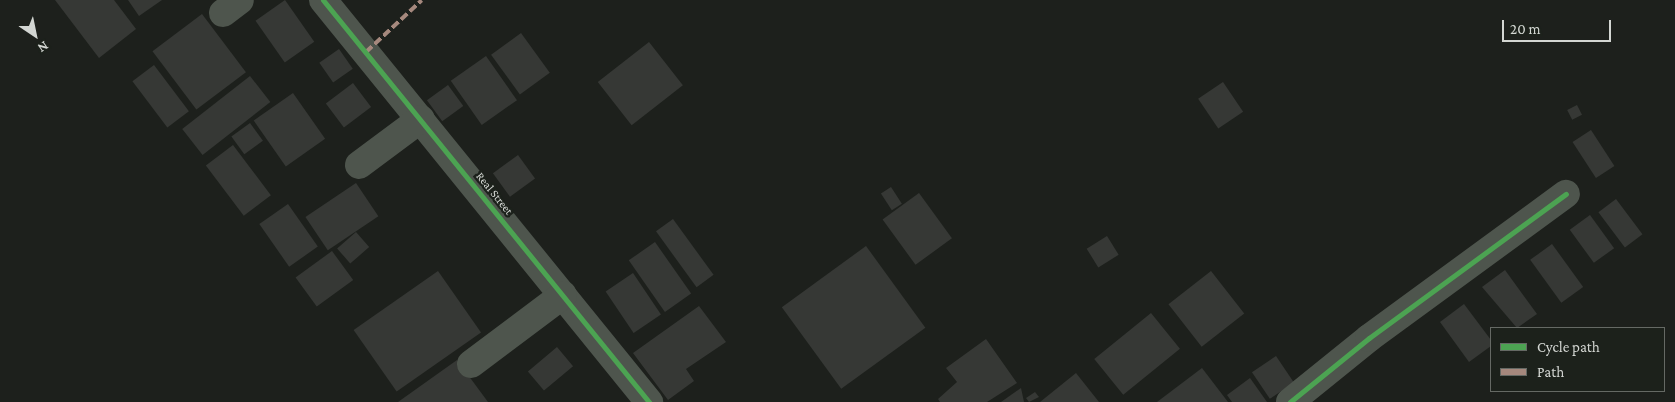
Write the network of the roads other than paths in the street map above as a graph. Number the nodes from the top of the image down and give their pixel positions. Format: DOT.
graph roads {
  1 [pos="323,0"];
  2 [pos="421,119"];
  3 [pos="359,165"];
  4 [pos="1566,194"];
  5 [pos="563,295"];
  6 [pos="471,364"];
  7 [pos="640,398"];
  8 [pos="1290,402"];
  1 -- 2 [label="street, Real Street"];
  2 -- 3 [label="street"];
  2 -- 5 [label="street, Real Street"];
  4 -- 8 [label="street"];
  5 -- 6 [label="street"];
  5 -- 7 [label="street, Real Street"];
}
